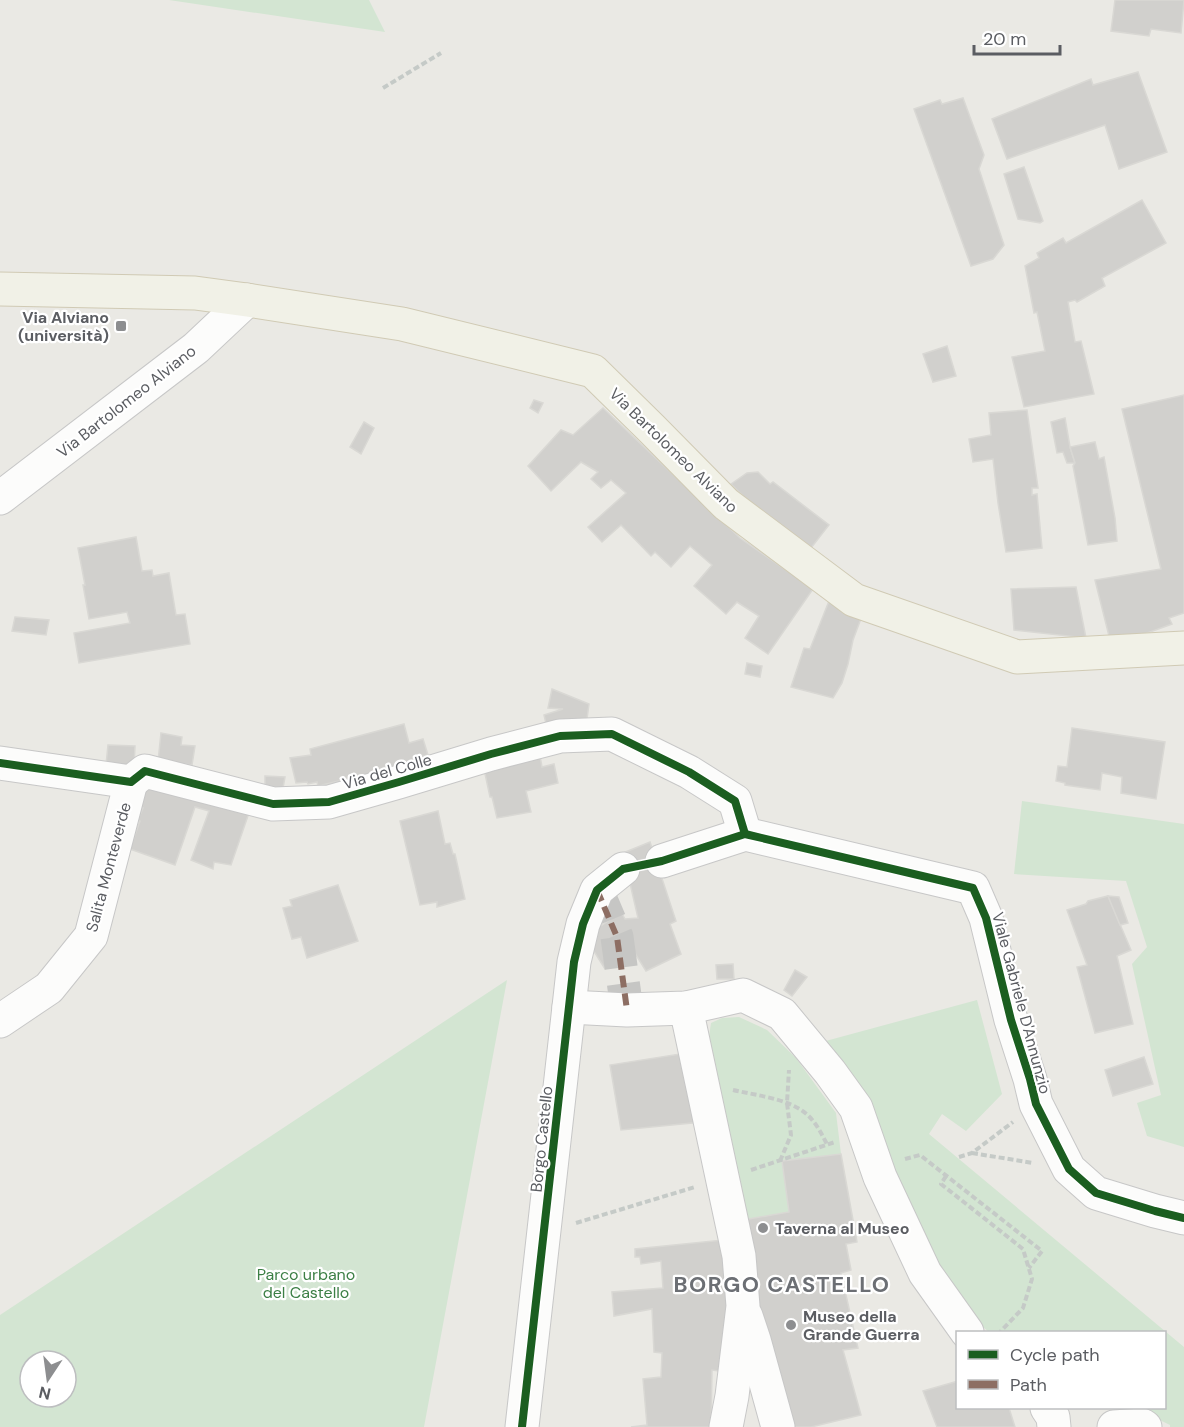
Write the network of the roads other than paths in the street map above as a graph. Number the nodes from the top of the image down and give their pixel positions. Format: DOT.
graph roads {
  1 [pos="0,289"];
  2 [pos="246,300"];
  3 [pos="0,498"];
  4 [pos="1184,648"];
  5 [pos="0,763"];
  6 [pos="131,782"];
  7 [pos="745,834"];
  8 [pos="662,861"];
  9 [pos="623,869"];
  10 [pos="568,1007"];
  11 [pos="686,1008"];
  12 [pos="0,1022"];
  13 [pos="1184,1218"];
  14 [pos="743,1306"];
  15 [pos="967,1331"];
  16 [pos="1048,1409"];
  17 [pos="522,1427"];
  18 [pos="726,1427"];
  19 [pos="778,1427"];
  20 [pos="1054,1427"];
  21 [pos="1114,1427"];
  22 [pos="1145,1427"];
  1 -- 2 [label="main road, Via Bartolomeo Alviano"];
  2 -- 3 [label="street, Via Bartolomeo Alviano"];
  2 -- 4 [label="main road, Via Bartolomeo Alviano"];
  5 -- 6 [label="street, Via del Colle"];
  6 -- 7 [label="street, Via del Colle"];
  6 -- 12 [label="street, Salita Monteverde"];
  7 -- 8 [label="street"];
  7 -- 13 [label="street, Viale Gabriele D'Annunzio"];
  9 -- 10 [label="street, Borgo Castello"];
  10 -- 11 [label="street"];
  10 -- 17 [label="street, Borgo Castello"];
  11 -- 14 [label="street"];
  11 -- 15 [label="street"];
  14 -- 18 [label="street"];
  14 -- 19 [label="street"];
  16 -- 20 [label="street"];
  21 -- 22 [label="street"];
}
